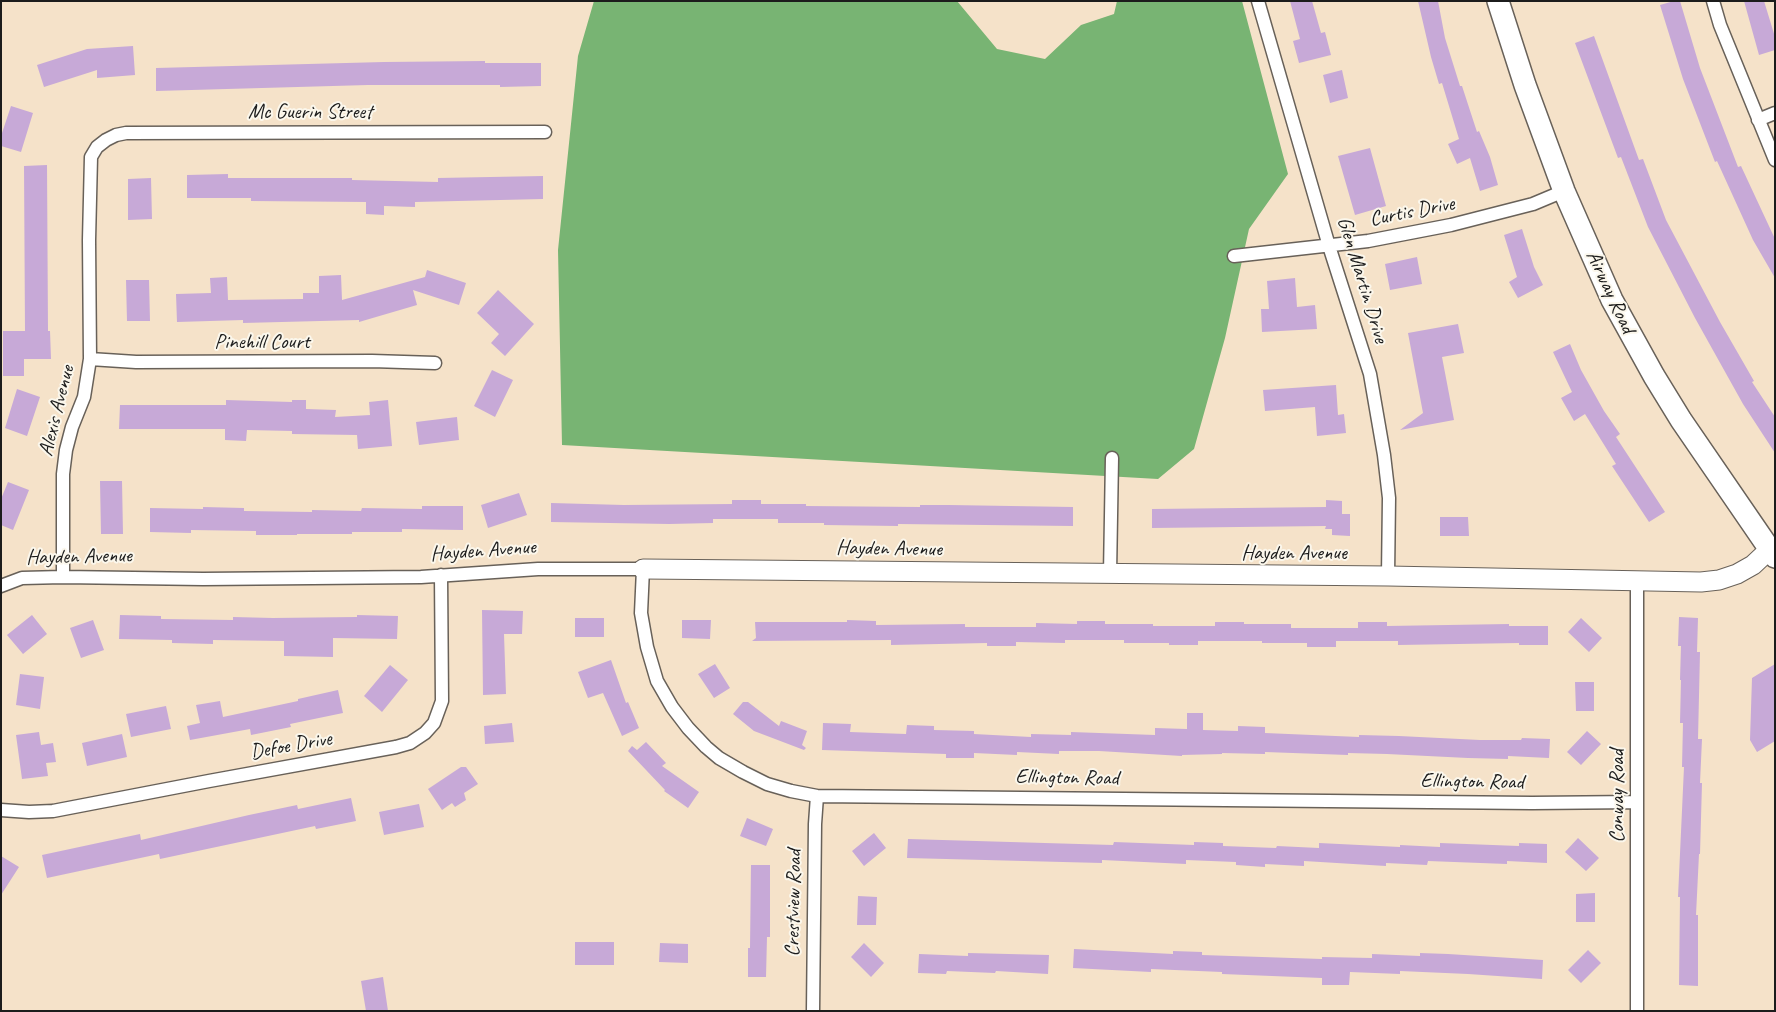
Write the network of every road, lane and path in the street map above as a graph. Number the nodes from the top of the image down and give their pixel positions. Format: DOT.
graph roads {
  1 [pos="1258,1"];
  2 [pos="1498,1"];
  3 [pos="1713,1"];
  4 [pos="1775,113"];
  5 [pos="1758,120"];
  6 [pos="545,132"];
  7 [pos="1775,160"];
  8 [pos="91,164"];
  9 [pos="1564,191"];
  10 [pos="1329,246"];
  11 [pos="1234,256"];
  12 [pos="90,359"];
  13 [pos="435,363"];
  14 [pos="1112,458"];
  15 [pos="1772,554"];
  16 [pos="643,569"];
  17 [pos="1110,574"];
  18 [pos="441,575"];
  19 [pos="1388,576"];
  20 [pos="62,577"];
  21 [pos="1637,581"];
  22 [pos="1,586"];
  23 [pos="817,796"];
  24 [pos="1637,802"];
  25 [pos="1,810"];
  26 [pos="813,1011"];
  27 [pos="1637,1011"];
  1 -- 10 [label="street, Glen Martin Drive"];
  2 -- 9 [label="main road, Airway Road"];
  3 -- 5 [label="street"];
  4 -- 5 [label="street"];
  5 -- 7 [label="street"];
  6 -- 8 [label="street, Mc Guerin Street"];
  8 -- 12 [label="street, Alexis Avenue"];
  9 -- 10 [label="street, Curtis Drive"];
  9 -- 15 [label="main road, Airway Road"];
  10 -- 11 [label="street, Curtis Drive"];
  10 -- 19 [label="street, Glen Martin Drive"];
  12 -- 13 [label="street, Pinehill Court"];
  12 -- 20 [label="street, Alexis Avenue"];
  14 -- 17 [label="street"];
  15 -- 21 [label="street, Hayden Avenue"];
  16 -- 17 [label="street, Hayden Avenue"];
  16 -- 18 [label="street, Hayden Avenue"];
  16 -- 23 [label="street, Ellington Road"];
  17 -- 19 [label="street, Hayden Avenue"];
  18 -- 20 [label="street, Hayden Avenue"];
  18 -- 25 [label="street, Defoe Drive"];
  19 -- 21 [label="street, Hayden Avenue"];
  20 -- 22 [label="street, Hayden Avenue"];
  21 -- 24 [label="street, Conway Road"];
  23 -- 24 [label="street, Ellington Road"];
  23 -- 26 [label="street, Crestview Road"];
  24 -- 27 [label="street, Conway Road"];
}
